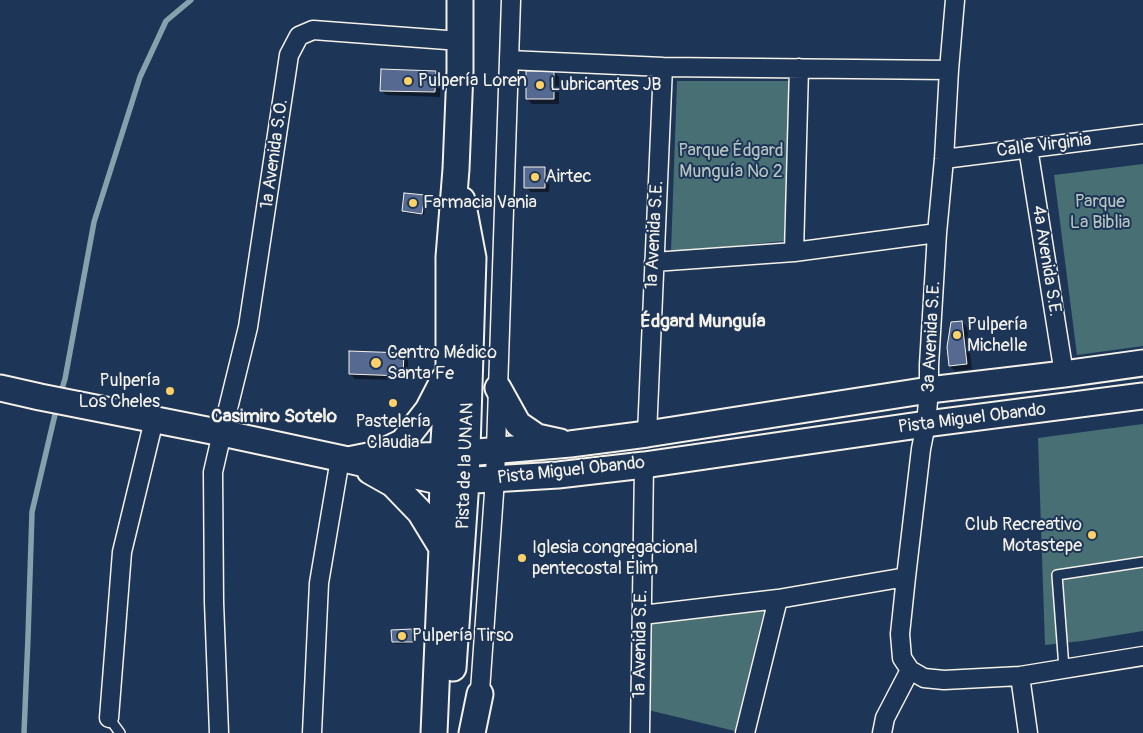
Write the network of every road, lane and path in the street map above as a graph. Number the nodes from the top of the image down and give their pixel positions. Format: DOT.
graph roads {
  1 [pos="460,0"];
  2 [pos="511,0"];
  3 [pos="955,0"];
  4 [pos="460,40"];
  5 [pos="509,60"];
  6 [pos="663,67"];
  7 [pos="799,68"];
  8 [pos="949,70"];
  9 [pos="1143,134"];
  10 [pos="1028,148"];
  11 [pos="944,159"];
  12 [pos="456,169"];
  13 [pos="937,233"];
  14 [pos="794,252"];
  15 [pos="654,262"];
  16 [pos="1143,363"];
  17 [pos="448,370"];
  18 [pos="1064,374"];
  19 [pos="0,388"];
  20 [pos="498,388"];
  21 [pos="929,390"];
  22 [pos="1143,396"];
  23 [pos="154,420"];
  24 [pos="926,424"];
  25 [pos="222,433"];
  26 [pos="647,434"];
  27 [pos="570,444"];
  28 [pos="495,451"];
  29 [pos="455,455"];
  30 [pos="344,459"];
  31 [pos="644,464"];
  32 [pos="495,479"];
  33 [pos="454,482"];
  34 [pos="442,548"];
  35 [pos="1143,562"];
  36 [pos="906,576"];
  37 [pos="778,599"];
  38 [pos="642,615"];
  39 [pos="1143,656"];
  40 [pos="1064,668"];
  41 [pos="910,670"];
  42 [pos="1020,676"];
  43 [pos="480,694"];
  44 [pos="109,718"];
  45 [pos="120,733"];
  46 [pos="219,733"];
  47 [pos="312,733"];
  48 [pos="434,733"];
  49 [pos="446,733"];
  50 [pos="472,733"];
  51 [pos="478,733"];
  52 [pos="640,733"];
  53 [pos="745,733"];
  54 [pos="882,733"];
  55 [pos="1028,733"];
  1 -- 4 [label="main road, Pista de la UNAN"];
  2 -- 5 [label="street"];
  3 -- 8 [label="street, 3a Avenida S.E."];
  4 -- 12 [label="main road, Pista de la UNAN"];
  4 -- 25 [label="street, 1a Avenida S.O."];
  5 -- 6 [label="street"];
  5 -- 20 [label="street"];
  6 -- 7 [label="street"];
  6 -- 15 [label="street, 1a Avenida S.E."];
  7 -- 8 [label="street"];
  7 -- 14 [label="street"];
  8 -- 11 [label="street, 3a Avenida S.E."];
  9 -- 10 [label="street, Calle Virginia"];
  10 -- 11 [label="street, Calle Virginia"];
  10 -- 18 [label="street, 4a Avenida S.E."];
  11 -- 13 [label="street, 3a Avenida S.E."];
  12 -- 17 [label="main road, Pista de la UNAN"];
  12 -- 29 [label="main road, Pista de la UNAN"];
  13 -- 14 [label="street"];
  13 -- 21 [label="street, 3a Avenida S.E."];
  14 -- 15 [label="street"];
  15 -- 26 [label="street, 1a Avenida S.E."];
  16 -- 18 [label="main road, Pista Miguel Obando"];
  17 -- 29 [label="main road, Pista de la UNAN"];
  17 -- 30 [label="main road"];
  18 -- 21 [label="main road, Pista Miguel Obando"];
  19 -- 23 [label="main road"];
  20 -- 27 [label="main road"];
  20 -- 28 [label="street"];
  21 -- 24 [label="street, 3a Avenida S.E."];
  21 -- 26 [label="main road, Pista Miguel Obando"];
  22 -- 24 [label="main road, Pista Miguel Obando"];
  23 -- 25 [label="main road"];
  23 -- 44 [label="street"];
  24 -- 31 [label="main road, Pista Miguel Obando"];
  24 -- 36 [label="street, 3a Avenida S.E."];
  25 -- 30 [label="main road"];
  25 -- 46 [label="street, 1a Avenida S.O."];
  26 -- 27 [label="main road, Pista Miguel Obando"];
  27 -- 28 [label="main road, Pista Miguel Obando"];
  28 -- 29 [label="main road, Pista Miguel Obando"];
  28 -- 32 [label="street"];
  29 -- 30 [label="main road, Pista Miguel Obando"];
  29 -- 33 [label="main road, Pista de la UNAN"];
  30 -- 33 [label="main road, Pista Miguel Obando"];
  30 -- 34 [label="main road"];
  30 -- 47 [label="street"];
  31 -- 32 [label="main road, Pista Miguel Obando"];
  31 -- 38 [label="street, 1a Avenida S.E."];
  32 -- 33 [label="main road, Pista Miguel Obando"];
  32 -- 43 [label="street"];
  33 -- 34 [label="main road, Pista de la UNAN"];
  33 -- 49 [label="main road, Pista de la UNAN"];
  34 -- 48 [label="main road, Pista de la UNAN"];
  35 -- 40 [label="lane"];
  36 -- 37 [label="street"];
  36 -- 41 [label="street, 3a Avenida S.E."];
  37 -- 38 [label="street"];
  37 -- 53 [label="street"];
  38 -- 52 [label="street, 1a Avenida S.E."];
  39 -- 40 [label="street"];
  40 -- 42 [label="street"];
  41 -- 42 [label="street"];
  41 -- 54 [label="street"];
  42 -- 55 [label="street"];
  43 -- 50 [label="main road"];
  43 -- 51 [label="street"];
  44 -- 45 [label="lane"];
}
